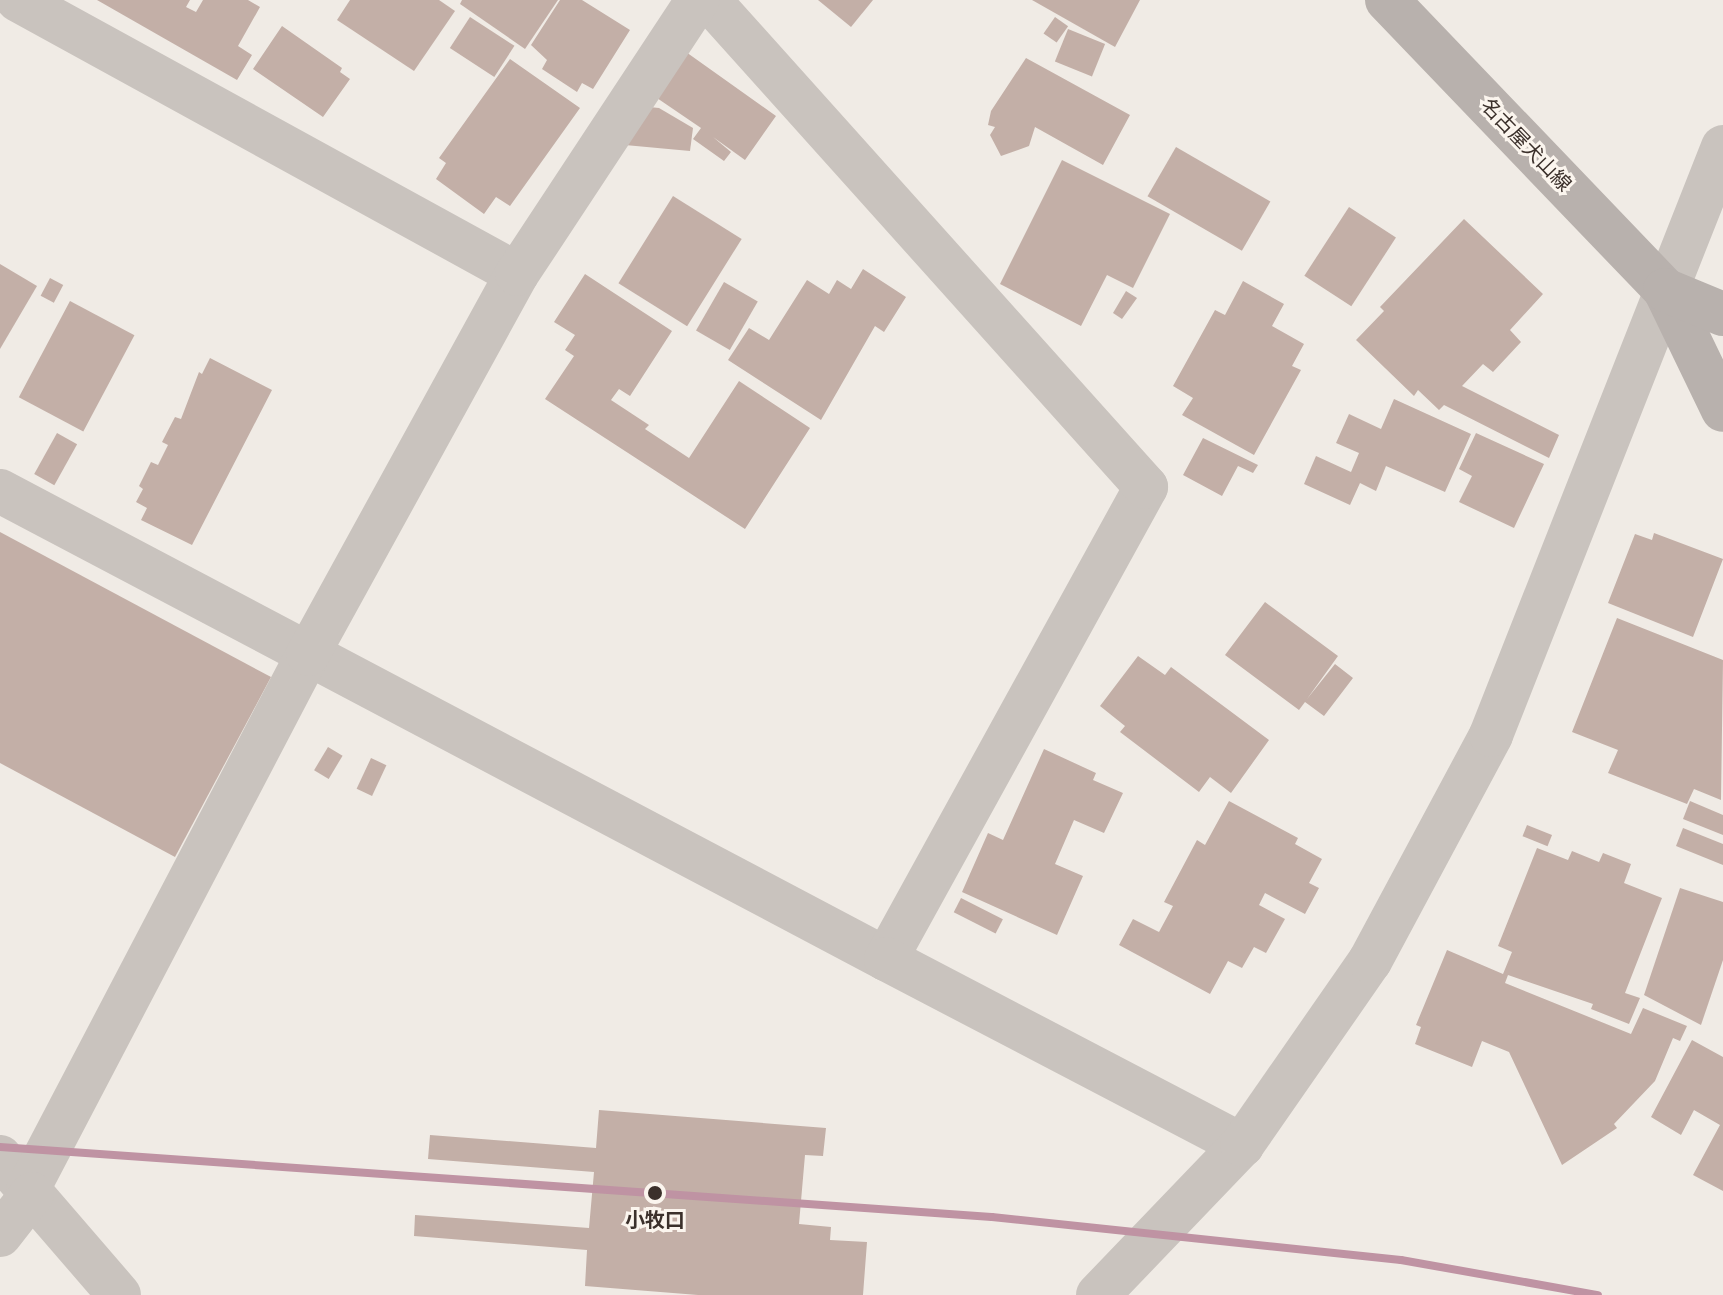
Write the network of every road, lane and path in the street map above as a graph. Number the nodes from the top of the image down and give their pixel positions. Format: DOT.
graph roads {
  1 [pos="18,0"];
  2 [pos="698,0"];
  3 [pos="709,0"];
  4 [pos="1387,0"];
  5 [pos="1723,147"];
  6 [pos="517,274"];
  7 [pos="1665,290"];
  8 [pos="1723,314"];
  9 [pos="1723,410"];
  10 [pos="0,491"];
  11 [pos="308,654"];
  12 [pos="886,959"];
  13 [pos="1242,1145"];
  14 [pos="20,1180"];
  15 [pos="0,1235"];
  16 [pos="1102,1291"];
  17 [pos="119,1295"];
  1 -- 6 [label="street"];
  2 -- 6 [label="street"];
  3 -- 12 [label="street"];
  4 -- 7 [label="main road, 名古屋犬山線"];
  5 -- 7 [label="street"];
  6 -- 11 [label="street"];
  7 -- 8 [label="main road, 名古屋犬山線"];
  7 -- 9 [label="main road, 名古屋犬山線"];
  7 -- 13 [label="street"];
  10 -- 11 [label="street"];
  11 -- 12 [label="street"];
  11 -- 14 [label="street"];
  12 -- 13 [label="street"];
  13 -- 16 [label="street"];
  14 -- 15 [label="street"];
  14 -- 17 [label="street"];
}
